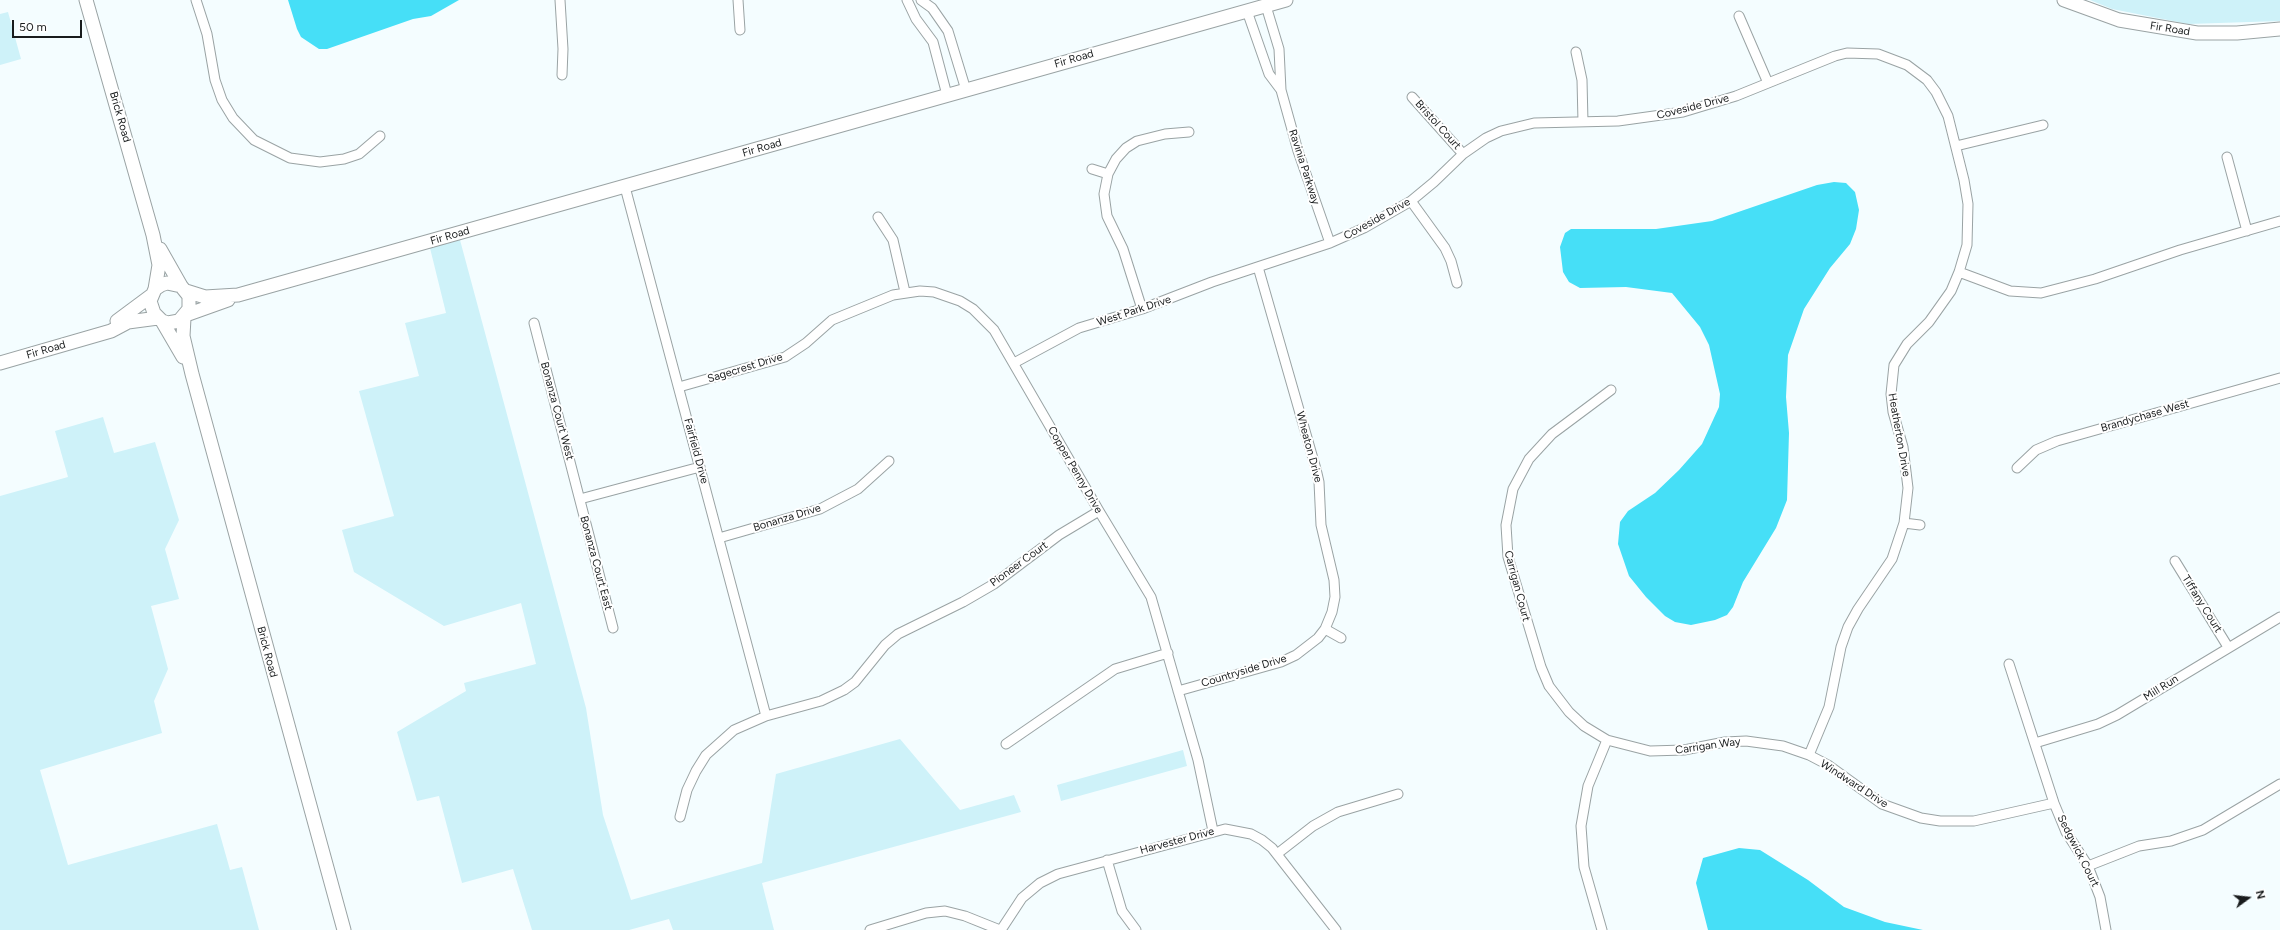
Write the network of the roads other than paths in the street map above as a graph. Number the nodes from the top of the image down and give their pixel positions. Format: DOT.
graph roads {
  1 [pos="86,0"];
  2 [pos="196,0"];
  3 [pos="560,0"];
  4 [pos="738,0"];
  5 [pos="907,0"];
  6 [pos="921,0"];
  7 [pos="1286,0"];
  8 [pos="2064,0"];
  9 [pos="1266,6"];
  10 [pos="1248,11"];
  11 [pos="1740,16"];
  12 [pos="2280,29"];
  13 [pos="740,30"];
  14 [pos="1576,52"];
  15 [pos="562,75"];
  16 [pos="1768,83"];
  17 [pos="966,90"];
  18 [pos="1281,90"];
  19 [pos="947,95"];
  20 [pos="1412,97"];
  21 [pos="1583,122"];
  22 [pos="2043,125"];
  23 [pos="1189,132"];
  24 [pos="380,136"];
  25 [pos="1956,146"];
  26 [pos="1463,154"];
  27 [pos="2227,157"];
  28 [pos="1092,169"];
  29 [pos="1108,174"];
  30 [pos="625,187"];
  31 [pos="1411,201"];
  32 [pos="878,217"];
  33 [pos="2280,221"];
  34 [pos="2246,231"];
  35 [pos="153,235"];
  36 [pos="1330,243"];
  37 [pos="1258,267"];
  38 [pos="1959,272"];
  39 [pos="1457,283"];
  40 [pos="184,288"];
  41 [pos="154,292"];
  42 [pos="905,292"];
  43 [pos="238,295"];
  44 [pos="960,301"];
  45 [pos="1142,309"];
  46 [pos="185,316"];
  47 [pos="160,320"];
  48 [pos="534,323"];
  49 [pos="91,337"];
  50 [pos="0,363"];
  51 [pos="1014,363"];
  52 [pos="192,374"];
  53 [pos="2280,378"];
  54 [pos="679,387"];
  55 [pos="1611,390"];
  56 [pos="889,461"];
  57 [pos="700,467"];
  58 [pos="2017,468"];
  59 [pos="580,499"];
  60 [pos="1099,511"];
  61 [pos="1904,523"];
  62 [pos="1920,525"];
  63 [pos="719,538"];
  64 [pos="2176,561"];
  65 [pos="2280,617"];
  66 [pos="613,628"];
  67 [pos="1325,629"];
  68 [pos="1341,638"];
  69 [pos="2228,647"];
  70 [pos="1168,653"];
  71 [pos="2009,664"];
  72 [pos="1178,691"];
  73 [pos="766,716"];
  74 [pos="1607,740"];
  75 [pos="2035,743"];
  76 [pos="1006,744"];
  77 [pos="1809,755"];
  78 [pos="2279,786"];
  79 [pos="1398,794"];
  80 [pos="2054,803"];
  81 [pos="680,817"];
  82 [pos="1213,831"];
  83 [pos="1277,854"];
  84 [pos="1106,860"];
  85 [pos="2088,866"];
  86 [pos="344,930"];
  87 [pos="870,930"];
  88 [pos="1001,930"];
  89 [pos="1136,930"];
  90 [pos="1336,930"];
  91 [pos="1602,930"];
  92 [pos="2106,930"];
  1 -- 35 [label="street, Brick Road"];
  2 -- 24 [label="street"];
  3 -- 15 [label="street"];
  4 -- 13 [label="street"];
  5 -- 19 [label="street"];
  6 -- 17 [label="street"];
  7 -- 9 [label="street, Fir Road"];
  8 -- 12 [label="street, Fir Road"];
  9 -- 10 [label="street, Fir Road"];
  9 -- 18 [label="street"];
  10 -- 17 [label="street, Fir Road"];
  10 -- 18 [label="street"];
  11 -- 16 [label="street"];
  14 -- 21 [label="street"];
  16 -- 21 [label="street, Coveside Drive"];
  16 -- 25 [label="street, Coveside Drive"];
  17 -- 19 [label="street, Fir Road"];
  18 -- 36 [label="street, Ravinia Parkway"];
  19 -- 30 [label="street, Fir Road"];
  20 -- 26 [label="street, Bristol Court"];
  21 -- 26 [label="street, Coveside Drive"];
  22 -- 25 [label="street"];
  23 -- 29 [label="street"];
  25 -- 38 [label="street, Coveside Drive"];
  26 -- 31 [label="street, Coveside Drive"];
  27 -- 34 [label="street"];
  28 -- 29 [label="street"];
  29 -- 45 [label="street"];
  30 -- 43 [label="street, Fir Road"];
  30 -- 54 [label="street, Fairfield Drive"];
  31 -- 36 [label="street, Coveside Drive"];
  31 -- 39 [label="street"];
  32 -- 42 [label="street"];
  33 -- 34 [label="street"];
  34 -- 38 [label="street"];
  35 -- 40 [label="street, Brick Road"];
  35 -- 41 [label="street, Brick Road"];
  36 -- 37 [label="street, Coveside Drive"];
  37 -- 45 [label="street, West Park Drive"];
  37 -- 67 [label="street, Wheaton Drive"];
  38 -- 61 [label="street, Heatherton Drive"];
  40 -- 41 [label="street"];
  40 -- 43 [label="street, Fir Road"];
  40 -- 46 [label="street"];
  41 -- 47 [label="street"];
  41 -- 49 [label="street, Fir Road"];
  42 -- 44 [label="street, Sagecrest Drive"];
  42 -- 54 [label="street, Sagecrest Drive"];
  43 -- 46 [label="street, Fir Road"];
  44 -- 51 [label="street, Copper Penny Drive"];
  45 -- 51 [label="street, West Park Drive"];
  46 -- 47 [label="street"];
  46 -- 52 [label="street, Brick Road"];
  47 -- 49 [label="street, Fir Road"];
  47 -- 52 [label="street, Brick Road"];
  48 -- 59 [label="street, Bonanza Court West"];
  49 -- 50 [label="street, Fir Road"];
  51 -- 60 [label="street, Copper Penny Drive"];
  52 -- 86 [label="street, Brick Road"];
  53 -- 58 [label="street, Brandychase West"];
  54 -- 57 [label="street, Fairfield Drive"];
  55 -- 74 [label="street, Carrigan Court"];
  56 -- 63 [label="street, Bonanza Drive"];
  57 -- 59 [label="street"];
  57 -- 63 [label="street, Fairfield Drive"];
  59 -- 66 [label="street, Bonanza Court East"];
  60 -- 70 [label="street, Copper Penny Drive"];
  60 -- 73 [label="street, Pioneer Court"];
  61 -- 62 [label="street"];
  61 -- 77 [label="street, Heatherton Drive"];
  63 -- 73 [label="street, Fairfield Drive"];
  64 -- 69 [label="street, Tiffany Court"];
  65 -- 69 [label="street, Mill Run"];
  67 -- 68 [label="street"];
  67 -- 72 [label="street, Countryside Drive"];
  69 -- 75 [label="street, Mill Run"];
  70 -- 72 [label="street, Copper Penny Drive"];
  70 -- 76 [label="street"];
  71 -- 75 [label="street, Sedgwick Court"];
  72 -- 82 [label="street, Copper Penny Drive"];
  73 -- 81 [label="street, Pioneer Court"];
  74 -- 77 [label="street, Carrigan Way"];
  74 -- 91 [label="street"];
  75 -- 80 [label="street, Sedgwick Court"];
  77 -- 80 [label="street, Windward Drive"];
  78 -- 85 [label="street"];
  79 -- 83 [label="street"];
  80 -- 85 [label="street, Sedgwick Court"];
  82 -- 83 [label="street, Harvester Drive"];
  82 -- 84 [label="street, Harvester Drive"];
  83 -- 90 [label="street, Harvester Drive"];
  84 -- 88 [label="street, Harvester Drive"];
  84 -- 89 [label="street"];
  85 -- 92 [label="street, Sedgwick Court"];
  87 -- 88 [label="street"];
}
